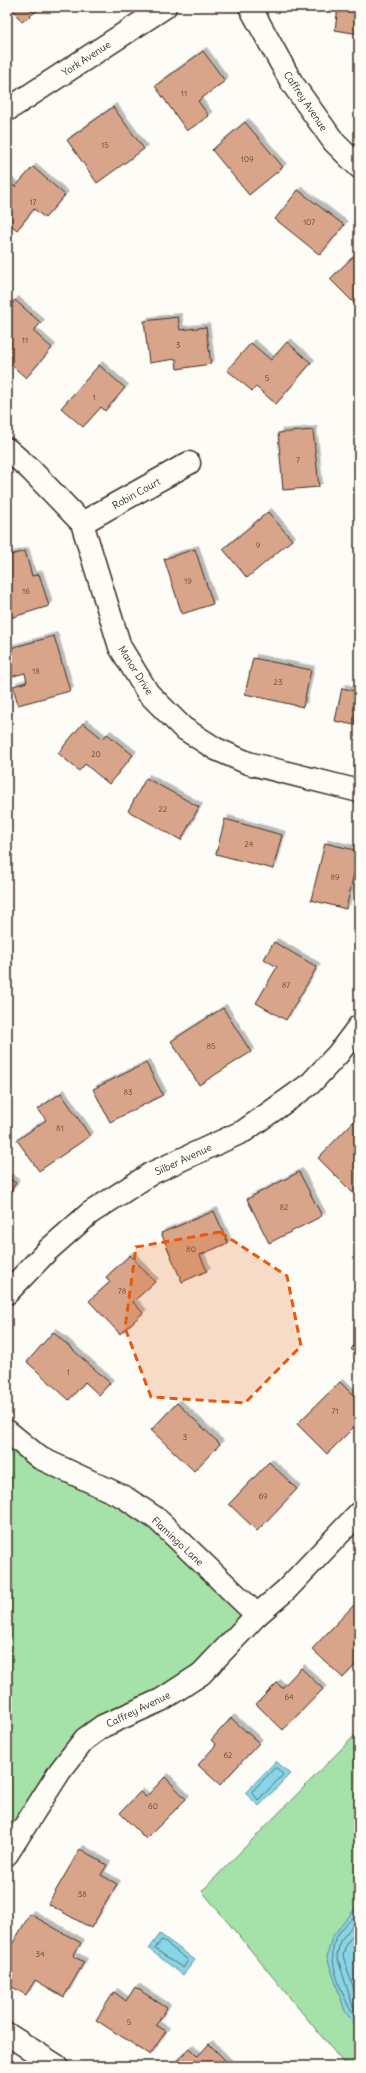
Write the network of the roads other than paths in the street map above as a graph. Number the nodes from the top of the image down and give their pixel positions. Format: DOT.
graph roads {
  1 [pos="165,7"];
  2 [pos="250,7"];
  3 [pos="7,110"];
  4 [pos="359,167"];
  5 [pos="7,449"];
  6 [pos="189,463"];
  7 [pos="82,523"];
  8 [pos="359,791"];
  9 [pos="359,1026"];
  10 [pos="7,1293"];
  11 [pos="7,1431"];
  12 [pos="359,1513"];
  13 [pos="257,1615"];
  14 [pos="7,1854"];
  15 [pos="7,2034"];
  16 [pos="57,2066"];
  1 -- 3 [label="street, York Avenue"];
  2 -- 4 [label="street, Caffrey Avenue"];
  5 -- 7 [label="street, Manor Drive"];
  6 -- 7 [label="street, Robin Court"];
  7 -- 8 [label="street, Manor Drive"];
  9 -- 10 [label="street, Silber Avenue"];
  11 -- 13 [label="street, Flamingo Lane"];
  12 -- 13 [label="street, Caffrey Avenue"];
  13 -- 14 [label="street, Caffrey Avenue"];
  15 -- 16 [label="street"];
}
